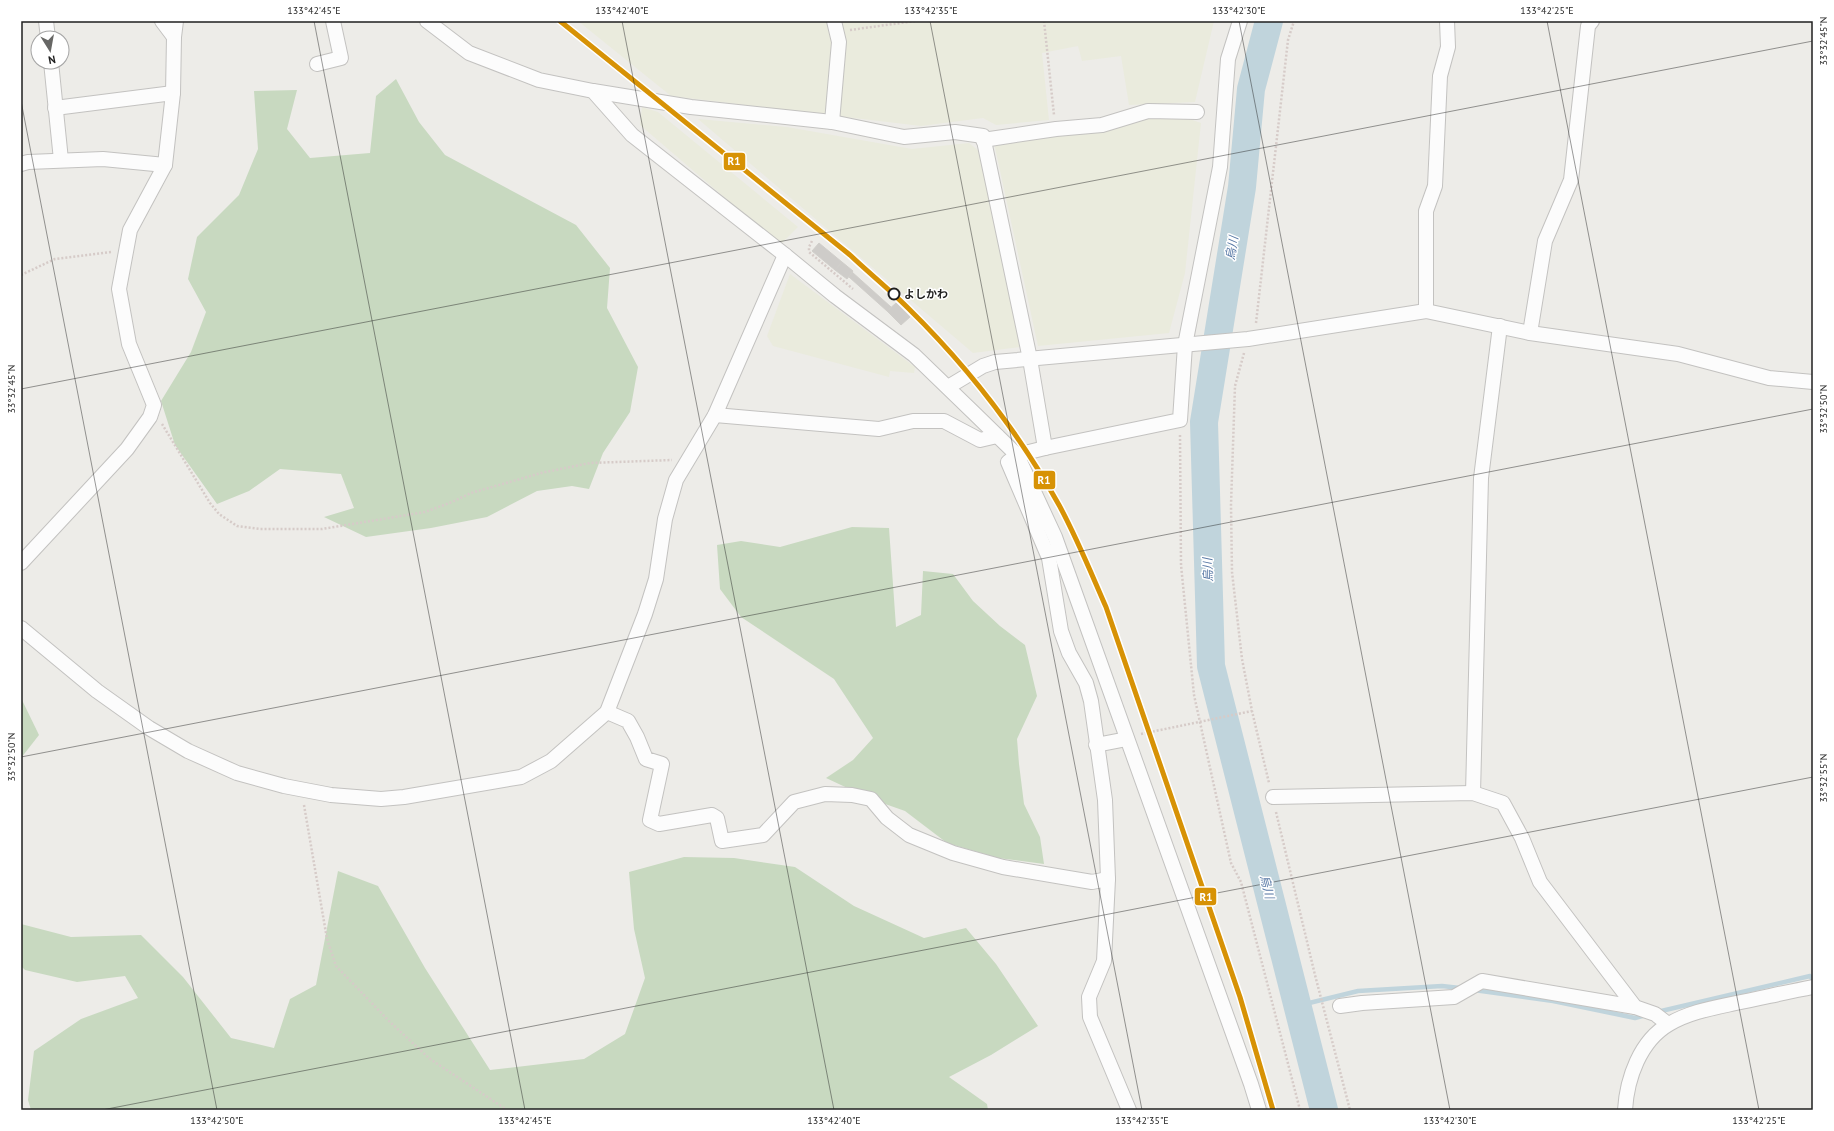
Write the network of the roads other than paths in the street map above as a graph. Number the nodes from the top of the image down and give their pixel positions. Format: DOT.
graph roads {
  1 [pos="162,21"];
  2 [pos="176,21"];
  3 [pos="333,21"];
  4 [pos="426,21"];
  5 [pos="1240,21"];
  6 [pos="1448,21"];
  7 [pos="1592,21"];
  8 [pos="836,26"];
  9 [pos="174,37"];
  10 [pos="318,64"];
  11 [pos="52,70"];
  12 [pos="593,91"];
  13 [pos="173,92"];
  14 [pos="56,108"];
  15 [pos="1197,112"];
  16 [pos="832,122"];
  17 [pos="983,140"];
  18 [pos="61,160"];
  19 [pos="21,164"];
  20 [pos="165,165"];
  21 [pos="785,255"];
  22 [pos="1426,311"];
  23 [pos="1500,326"];
  24 [pos="1530,333"];
  25 [pos="1188,345"];
  26 [pos="1030,359"];
  27 [pos="1813,382"];
  28 [pos="948,387"];
  29 [pos="715,415"];
  30 [pos="997,436"];
  31 [pos="1045,448"];
  32 [pos="1016,455"];
  33 [pos="21,563"];
  34 [pos="21,628"];
  35 [pos="607,712"];
  36 [pos="1127,739"];
  37 [pos="1096,745"];
  38 [pos="1473,793"];
  39 [pos="1273,797"];
  40 [pos="1108,879"];
  41 [pos="1813,987"];
  42 [pos="1340,1006"];
  43 [pos="1635,1007"];
  44 [pos="1668,1024"];
  45 [pos="1129,1110"];
  46 [pos="1259,1110"];
  47 [pos="1625,1110"];
  1 -- 9 [label="street"];
  2 -- 9 [label="street"];
  3 -- 10 [label="street"];
  4 -- 12 [label="street"];
  5 -- 25 [label="street"];
  6 -- 22 [label="street"];
  7 -- 24 [label="street"];
  8 -- 16 [label="street"];
  9 -- 13 [label="street"];
  11 -- 14 [label="street"];
  12 -- 16 [label="street"];
  12 -- 21 [label="street"];
  13 -- 14 [label="street"];
  13 -- 20 [label="street"];
  14 -- 18 [label="street"];
  15 -- 17 [label="street"];
  16 -- 17 [label="street"];
  17 -- 26 [label="street"];
  18 -- 19 [label="street"];
  18 -- 20 [label="street"];
  20 -- 33 [label="street"];
  21 -- 28 [label="street"];
  21 -- 29 [label="street"];
  22 -- 23 [label="street"];
  22 -- 25 [label="street"];
  23 -- 24 [label="street"];
  23 -- 38 [label="street"];
  24 -- 27 [label="street"];
  25 -- 26 [label="street"];
  25 -- 31 [label="street"];
  26 -- 28 [label="street"];
  26 -- 31 [label="street"];
  28 -- 30 [label="street"];
  29 -- 30 [label="street"];
  29 -- 35 [label="street"];
  30 -- 32 [label="street"];
  31 -- 32 [label="street"];
  32 -- 36 [label="street"];
  32 -- 37 [label="street"];
  34 -- 35 [label="street"];
  35 -- 40 [label="street"];
  36 -- 37 [label="street"];
  36 -- 46 [label="street"];
  37 -- 40 [label="street"];
  38 -- 39 [label="street"];
  38 -- 43 [label="street"];
  40 -- 45 [label="street"];
  41 -- 44 [label="street"];
  42 -- 43 [label="street"];
  43 -- 44 [label="street"];
  44 -- 47 [label="street"];
}
